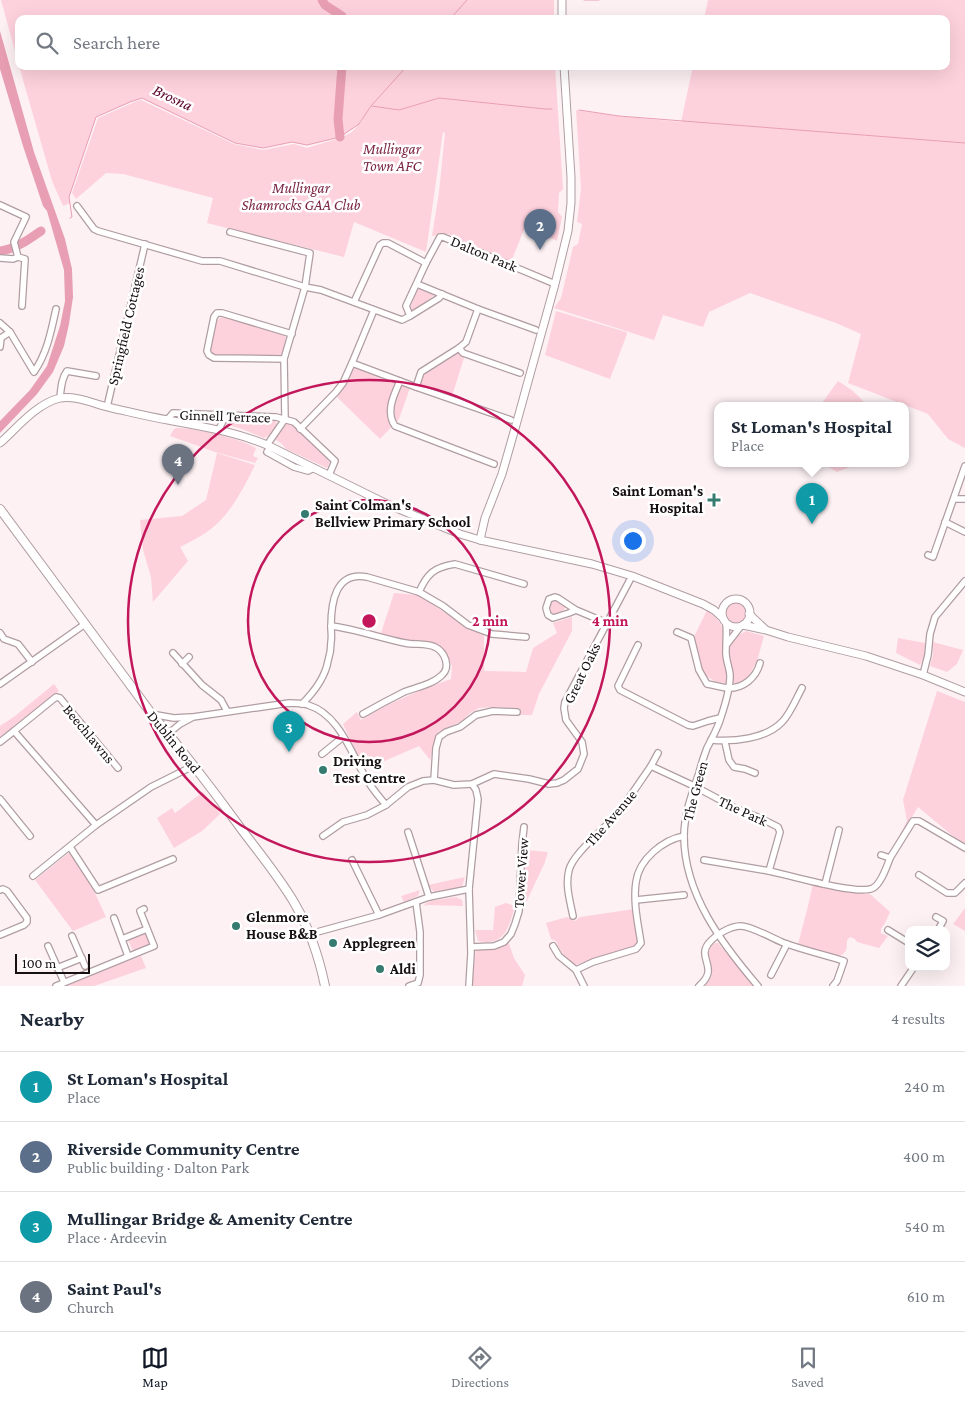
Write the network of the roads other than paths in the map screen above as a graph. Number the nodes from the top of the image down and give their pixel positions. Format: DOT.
graph roads {
  1 [pos="562,0"];
  2 [pos="562,15"];
  3 [pos="564,70"];
  4 [pos="0,204"];
  5 [pos="77,206"];
  6 [pos="230,232"];
  7 [pos="145,244"];
  8 [pos="17,254"];
  9 [pos="0,258"];
  10 [pos="426,263"];
  11 [pos="417,284"];
  12 [pos="555,284"];
  13 [pos="305,286"];
  14 [pos="442,294"];
  15 [pos="354,302"];
  16 [pos="22,306"];
  17 [pos="56,309"];
  18 [pos="478,309"];
  19 [pos="374,310"];
  20 [pos="410,316"];
  21 [pos="0,323"];
  22 [pos="536,330"];
  23 [pos="10,332"];
  24 [pos="292,334"];
  25 [pos="0,347"];
  26 [pos="459,348"];
  27 [pos="284,359"];
  28 [pos="352,363"];
  29 [pos="520,373"];
  30 [pos="96,376"];
  31 [pos="400,381"];
  32 [pos="416,386"];
  33 [pos="60,398"];
  34 [pos="107,407"];
  35 [pos="226,415"];
  36 [pos="285,419"];
  37 [pos="167,420"];
  38 [pos="511,420"];
  39 [pos="219,429"];
  40 [pos="300,429"];
  41 [pos="0,443"];
  42 [pos="268,446"];
  43 [pos="494,464"];
  44 [pos="965,466"];
  45 [pos="329,475"];
  46 [pos="964,475"];
  47 [pos="954,499"];
  48 [pos="965,499"];
  49 [pos="0,509"];
  50 [pos="945,522"];
  51 [pos="965,532"];
  52 [pos="480,540"];
  53 [pos="928,556"];
  54 [pos="632,576"];
  55 [pos="965,581"];
  56 [pos="524,584"];
  57 [pos="419,592"];
  58 [pos="703,604"];
  59 [pos="726,604"];
  60 [pos="576,610"];
  61 [pos="750,614"];
  62 [pos="724,621"];
  63 [pos="607,623"];
  64 [pos="85,624"];
  65 [pos="742,625"];
  66 [pos="331,626"];
  67 [pos="766,630"];
  68 [pos="677,632"];
  69 [pos="0,634"];
  70 [pos="526,637"];
  71 [pos="727,644"];
  72 [pos="638,645"];
  73 [pos="173,653"];
  74 [pos="189,657"];
  75 [pos="32,662"];
  76 [pos="760,663"];
  77 [pos="182,664"];
  78 [pos="923,675"];
  79 [pos="0,684"];
  80 [pos="728,688"];
  81 [pos="802,688"];
  82 [pos="965,692"];
  83 [pos="302,704"];
  84 [pos="227,711"];
  85 [pos="517,712"];
  86 [pos="151,713"];
  87 [pos="363,714"];
  88 [pos="193,717"];
  89 [pos="720,718"];
  90 [pos="14,731"];
  91 [pos="168,734"];
  92 [pos="343,737"];
  93 [pos="711,740"];
  94 [pos="0,742"];
  95 [pos="725,742"];
  96 [pos="658,753"];
  97 [pos="322,754"];
  98 [pos="193,766"];
  99 [pos="651,766"];
  100 [pos="118,768"];
  101 [pos="755,773"];
  102 [pos="434,780"];
  103 [pos="472,784"];
  104 [pos="694,786"];
  105 [pos="0,799"];
  106 [pos="386,805"];
  107 [pos="96,825"];
  108 [pos="524,827"];
  109 [pos="839,830"];
  110 [pos="408,832"];
  111 [pos="30,836"];
  112 [pos="323,836"];
  113 [pos="684,836"];
  114 [pos="70,846"];
  115 [pos="965,848"];
  116 [pos="881,855"];
  117 [pos="890,858"];
  118 [pos="173,859"];
  119 [pos="352,860"];
  120 [pos="704,860"];
  121 [pos="770,871"];
  122 [pos="919,875"];
  123 [pos="34,876"];
  124 [pos="965,883"];
  125 [pos="825,884"];
  126 [pos="469,889"];
  127 [pos="0,890"];
  128 [pos="684,895"];
  129 [pos="428,897"];
  130 [pos="636,900"];
  131 [pos="416,902"];
  132 [pos="144,909"];
  133 [pos="379,915"];
  134 [pos="573,916"];
  135 [pos="936,917"];
  136 [pos="114,918"];
  137 [pos="940,926"];
  138 [pos="147,929"];
  139 [pos="888,930"];
  140 [pos="310,934"];
  141 [pos="0,936"];
  142 [pos="72,936"];
  143 [pos="718,936"];
  144 [pos="122,940"];
  145 [pos="905,941"];
  146 [pos="787,944"];
  147 [pos="48,946"];
  148 [pos="553,946"];
  149 [pos="471,947"];
  150 [pos="128,956"];
  151 [pos="82,958"];
  152 [pos="85,966"];
  153 [pos="58,968"];
  154 [pos="576,970"];
  155 [pos="911,971"];
  156 [pos="771,975"];
  157 [pos="64,982"];
  158 [pos="56,986"];
  159 [pos="326,986"];
  160 [pos="410,986"];
  161 [pos="469,986"];
  162 [pos="584,986"];
  163 [pos="700,986"];
  164 [pos="758,986"];
  165 [pos="833,986"];
  166 [pos="901,986"];
  1 -- 2 [label="street"];
  3 -- 12 [label="street"];
  4 -- 8 [label="street"];
  5 -- 7 [label="street"];
  6 -- 13 [label="street, Ginnell Terrace"];
  7 -- 13 [label="street"];
  7 -- 34 [label="street, Springfield Cottages"];
  8 -- 9 [label="street"];
  8 -- 16 [label="street"];
  10 -- 11 [label="street, Dalton Park"];
  10 -- 12 [label="street, Dalton Park"];
  10 -- 15 [label="street"];
  11 -- 14 [label="street"];
  11 -- 20 [label="street, Dalton Park"];
  12 -- 52 [label="street"];
  13 -- 15 [label="street"];
  13 -- 24 [label="street, Ginnell Terrace"];
  14 -- 18 [label="street"];
  14 -- 20 [label="street"];
  15 -- 19 [label="street"];
  17 -- 23 [label="street"];
  18 -- 22 [label="street"];
  18 -- 26 [label="street"];
  19 -- 20 [label="street"];
  19 -- 28 [label="street"];
  21 -- 23 [label="street"];
  23 -- 25 [label="street"];
  24 -- 27 [label="street, Ginnell Terrace"];
  24 -- 27 [label="street"];
  26 -- 29 [label="street"];
  26 -- 32 [label="street"];
  27 -- 36 [label="street, Ginnell Terrace"];
  28 -- 31 [label="street"];
  28 -- 40 [label="street"];
  30 -- 33 [label="street"];
  31 -- 32 [label="street"];
  31 -- 43 [label="street"];
  32 -- 38 [label="street"];
  33 -- 34 [label="street"];
  33 -- 41 [label="street"];
  34 -- 37 [label="street"];
  35 -- 36 [label="street, Ginnell Terrace"];
  35 -- 37 [label="street, Ginnell Terrace"];
  35 -- 39 [label="street"];
  36 -- 40 [label="street"];
  36 -- 42 [label="street, Ginnell Terrace"];
  37 -- 39 [label="street"];
  39 -- 42 [label="street"];
  40 -- 45 [label="street"];
  42 -- 45 [label="street"];
  44 -- 46 [label="street"];
  45 -- 52 [label="street"];
  46 -- 47 [label="street"];
  47 -- 48 [label="street"];
  47 -- 50 [label="street"];
  49 -- 64 [label="main road, Dublin Road"];
  50 -- 51 [label="street"];
  50 -- 53 [label="street"];
  52 -- 54 [label="street"];
  54 -- 58 [label="street"];
  54 -- 63 [label="street, Great Oaks"];
  55 -- 78 [label="street"];
  56 -- 57 [label="street"];
  57 -- 66 [label="street"];
  57 -- 70 [label="street"];
  58 -- 59 [label="street"];
  58 -- 62 [label="street"];
  59 -- 61 [label="street"];
  59 -- 62 [label="street"];
  60 -- 60 [label="street, Great Oaks"];
  60 -- 63 [label="street, Great Oaks"];
  61 -- 65 [label="street"];
  61 -- 67 [label="street"];
  62 -- 65 [label="street"];
  62 -- 71 [label="street, The Green"];
  63 -- 103 [label="street, Great Oaks"];
  64 -- 75 [label="street"];
  64 -- 86 [label="main road, Dublin Road"];
  65 -- 67 [label="street"];
  65 -- 71 [label="street"];
  66 -- 83 [label="street"];
  66 -- 87 [label="street"];
  67 -- 78 [label="street"];
  68 -- 80 [label="street"];
  69 -- 75 [label="street"];
  71 -- 80 [label="street, The Green"];
  72 -- 89 [label="street"];
  73 -- 77 [label="street"];
  74 -- 77 [label="street"];
  75 -- 79 [label="street"];
  76 -- 80 [label="street"];
  77 -- 84 [label="street"];
  78 -- 82 [label="street"];
  80 -- 89 [label="street, The Green"];
  81 -- 95 [label="street"];
  83 -- 84 [label="street"];
  83 -- 92 [label="street"];
  84 -- 88 [label="street"];
  85 -- 102 [label="street"];
  86 -- 88 [label="street"];
  86 -- 91 [label="main road, Dublin Road"];
  88 -- 91 [label="street"];
  89 -- 93 [label="street, The Green"];
  90 -- 94 [label="street, Beechlawns"];
  90 -- 100 [label="street, Beechlawns"];
  90 -- 107 [label="street"];
  91 -- 98 [label="main road, Dublin Road"];
  92 -- 97 [label="street"];
  92 -- 106 [label="street"];
  93 -- 95 [label="street"];
  93 -- 104 [label="street, The Green"];
  95 -- 101 [label="street"];
  96 -- 99 [label="street, The Avenue"];
  98 -- 107 [label="street"];
  98 -- 140 [label="main road, Dublin Road"];
  99 -- 104 [label="street"];
  99 -- 134 [label="street, The Avenue"];
  102 -- 103 [label="street"];
  102 -- 106 [label="street"];
  103 -- 126 [label="street"];
  104 -- 113 [label="street, The Green"];
  104 -- 121 [label="street, The Park"];
  105 -- 111 [label="street"];
  106 -- 112 [label="street"];
  107 -- 114 [label="street"];
  108 -- 149 [label="street, Tower View"];
  109 -- 125 [label="street"];
  110 -- 129 [label="street"];
  113 -- 130 [label="street"];
  113 -- 143 [label="street, The Green"];
  114 -- 118 [label="street"];
  114 -- 123 [label="street"];
  115 -- 117 [label="street"];
  116 -- 117 [label="street"];
  117 -- 125 [label="street"];
  119 -- 133 [label="street"];
  120 -- 121 [label="street"];
  121 -- 125 [label="street"];
  122 -- 124 [label="street"];
  126 -- 129 [label="street"];
  126 -- 149 [label="street"];
  127 -- 141 [label="street"];
  128 -- 130 [label="street"];
  129 -- 131 [label="street"];
  130 -- 154 [label="street"];
  131 -- 133 [label="street"];
  131 -- 160 [label="street"];
  132 -- 138 [label="street"];
  133 -- 140 [label="street"];
  135 -- 137 [label="street"];
  136 -- 144 [label="street"];
  138 -- 144 [label="street"];
  138 -- 150 [label="street"];
  139 -- 145 [label="street"];
  140 -- 159 [label="main road, Dublin Road"];
  142 -- 151 [label="street"];
  143 -- 146 [label="street"];
  143 -- 163 [label="street"];
  143 -- 164 [label="street, The Green"];
  144 -- 150 [label="street"];
  146 -- 156 [label="street"];
  146 -- 165 [label="street"];
  147 -- 153 [label="street"];
  148 -- 154 [label="street"];
  149 -- 161 [label="street"];
  150 -- 157 [label="street"];
  151 -- 152 [label="street"];
  151 -- 153 [label="street"];
  153 -- 157 [label="street"];
  154 -- 162 [label="street"];
  155 -- 166 [label="street"];
  157 -- 158 [label="street"];
}
